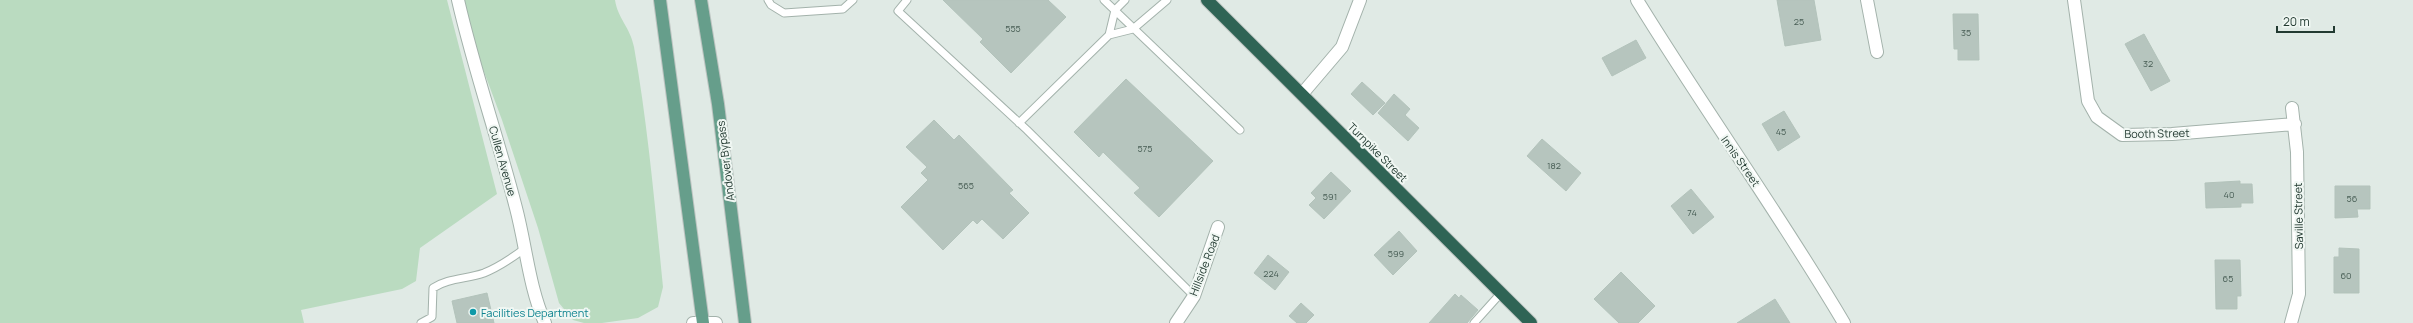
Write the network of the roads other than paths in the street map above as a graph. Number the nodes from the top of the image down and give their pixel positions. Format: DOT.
graph roads {
  1 [pos="458,0"];
  2 [pos="660,0"];
  3 [pos="701,0"];
  4 [pos="768,0"];
  5 [pos="853,0"];
  6 [pos="907,0"];
  7 [pos="1104,0"];
  8 [pos="1124,0"];
  9 [pos="1167,0"];
  10 [pos="1207,0"];
  11 [pos="1360,0"];
  12 [pos="1637,0"];
  13 [pos="1867,0"];
  14 [pos="2074,0"];
  15 [pos="1115,10"];
  16 [pos="1133,29"];
  17 [pos="1109,35"];
  18 [pos="1877,52"];
  19 [pos="1302,94"];
  20 [pos="2292,108"];
  21 [pos="1019,123"];
  22 [pos="2294,124"];
  23 [pos="1240,130"];
  24 [pos="1218,227"];
  25 [pos="524,249"];
  26 [pos="1501,294"];
  27 [pos="1194,296"];
  28 [pos="700,322"];
  29 [pos="421,323"];
  30 [pos="545,323"];
  31 [pos="716,323"];
  32 [pos="745,323"];
  33 [pos="1176,323"];
  34 [pos="1474,323"];
  35 [pos="1531,323"];
  36 [pos="1844,323"];
  37 [pos="2291,323"];
  1 -- 25 [label="street, Cullen Avenue"];
  2 -- 28 [label="main road"];
  3 -- 32 [label="main road, Andover Bypass"];
  4 -- 5 [label="lane"];
  6 -- 21 [label="lane"];
  7 -- 15 [label="lane"];
  8 -- 15 [label="lane"];
  9 -- 16 [label="lane"];
  10 -- 19 [label="highway, Turnpike Street"];
  11 -- 19 [label="street"];
  12 -- 36 [label="street, Innis Street"];
  13 -- 18 [label="street"];
  14 -- 22 [label="street, Booth Street"];
  15 -- 16 [label="lane"];
  15 -- 17 [label="lane"];
  16 -- 17 [label="lane"];
  16 -- 23 [label="lane"];
  17 -- 21 [label="lane"];
  19 -- 26 [label="highway, Turnpike Street"];
  20 -- 22 [label="street, Saville Street"];
  21 -- 27 [label="lane"];
  22 -- 37 [label="street, Saville Street"];
  24 -- 27 [label="street, Hillside Road"];
  25 -- 29 [label="lane"];
  25 -- 30 [label="street, Cullen Avenue"];
  26 -- 34 [label="lane"];
  26 -- 35 [label="highway, Turnpike Street"];
  27 -- 33 [label="street, Hillside Road"];
  28 -- 31 [label="street"];
}
